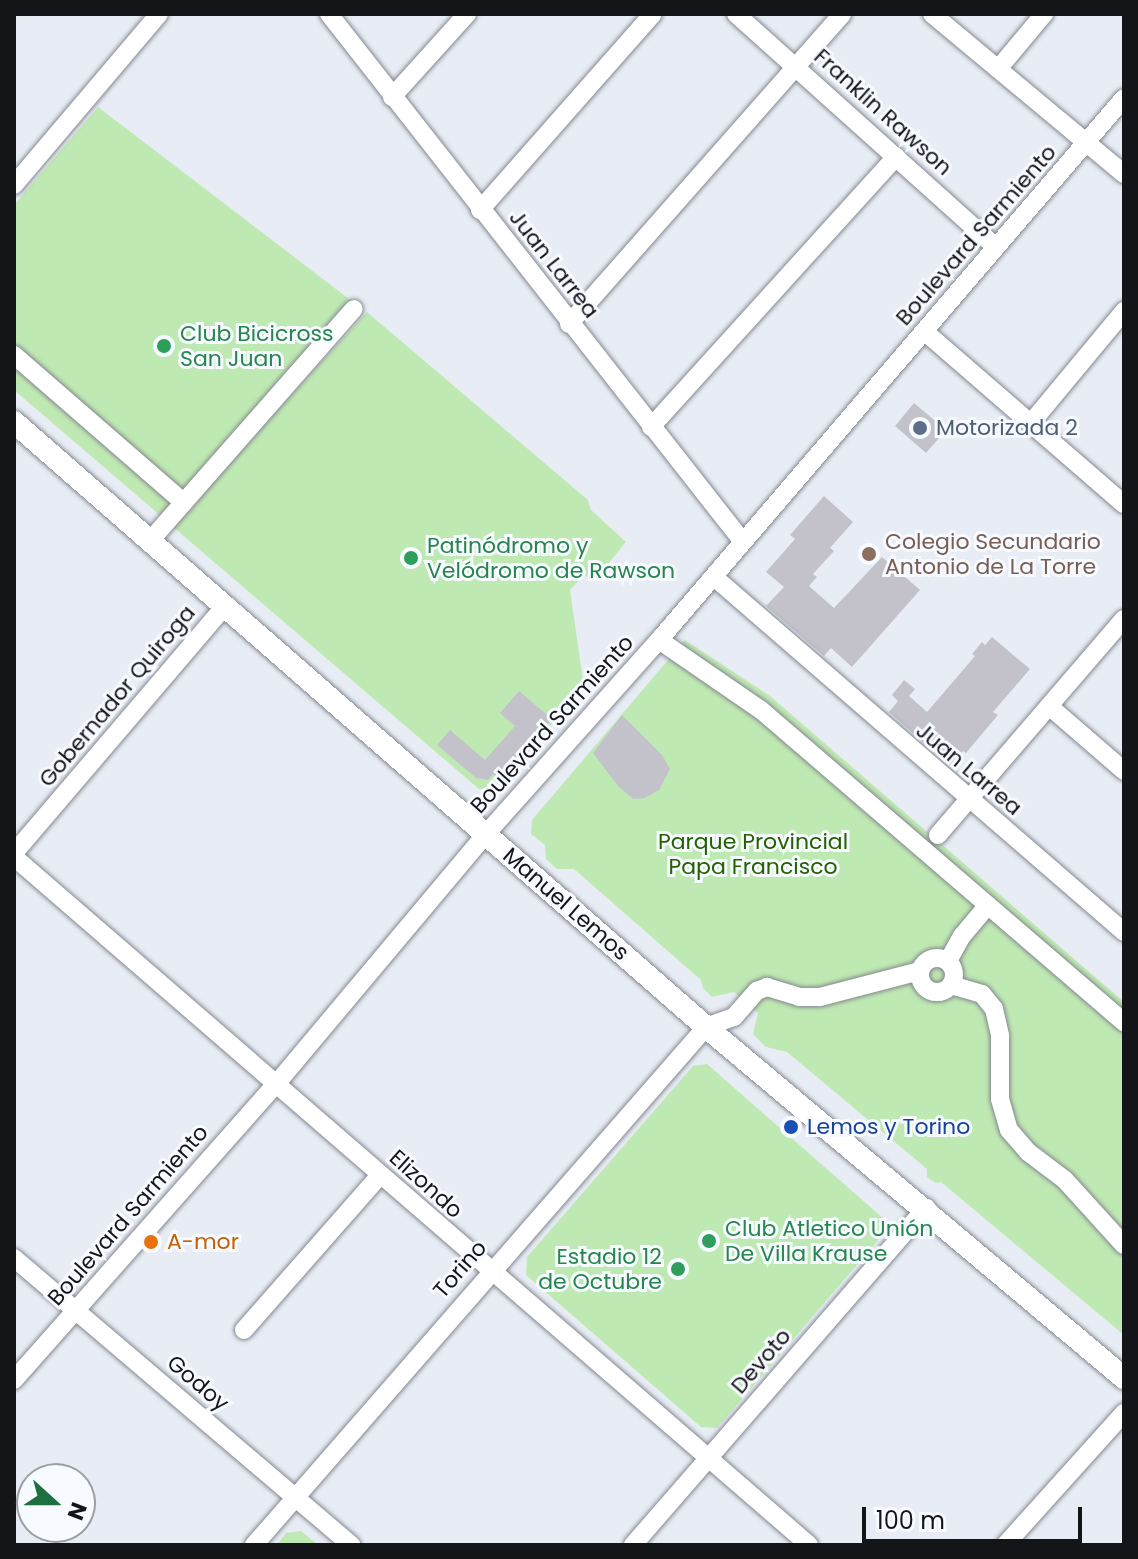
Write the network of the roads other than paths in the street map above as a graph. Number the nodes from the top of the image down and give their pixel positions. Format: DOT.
graph roads {
  1 [pos="159,14"];
  2 [pos="329,14"];
  3 [pos="467,14"];
  4 [pos="653,14"];
  5 [pos="736,14"];
  6 [pos="842,14"];
  7 [pos="932,14"];
  8 [pos="1044,14"];
  9 [pos="797,66"];
  10 [pos="998,69"];
  11 [pos="392,97"];
  12 [pos="1124,98"];
  13 [pos="1087,142"];
  14 [pos="896,157"];
  15 [pos="1124,174"];
  16 [pos="14,185"];
  17 [pos="480,210"];
  18 [pos="996,247"];
  19 [pos="354,309"];
  20 [pos="1124,311"];
  21 [pos="569,324"];
  22 [pos="924,331"];
  23 [pos="14,355"];
  24 [pos="1031,423"];
  25 [pos="15,426"];
  26 [pos="651,427"];
  27 [pos="1124,502"];
  28 [pos="184,503"];
  29 [pos="149,542"];
  30 [pos="743,542"];
  31 [pos="714,577"];
  32 [pos="225,606"];
  33 [pos="1124,619"];
  34 [pos="659,640"];
  35 [pos="1049,706"];
  36 [pos="1124,771"];
  37 [pos="969,800"];
  38 [pos="486,834"];
  39 [pos="938,835"];
  40 [pos="14,855"];
  41 [pos="988,905"];
  42 [pos="1124,932"];
  43 [pos="948,961"];
  44 [pos="920,971"];
  45 [pos="951,985"];
  46 [pos="1124,1022"];
  47 [pos="706,1027"];
  48 [pos="277,1083"];
  49 [pos="380,1175"];
  50 [pos="926,1208"];
  51 [pos="1124,1245"];
  52 [pos="14,1258"];
  53 [pos="489,1272"];
  54 [pos="76,1311"];
  55 [pos="244,1330"];
  56 [pos="1124,1378"];
  57 [pos="14,1380"];
  58 [pos="1124,1413"];
  59 [pos="709,1458"];
  60 [pos="295,1496"];
  61 [pos="254,1545"];
  62 [pos="351,1545"];
  63 [pos="633,1545"];
  64 [pos="809,1545"];
  65 [pos="1005,1545"];
  1 -- 16 [label="street"];
  2 -- 11 [label="street, Juan Larrea"];
  3 -- 11 [label="street"];
  4 -- 17 [label="street"];
  5 -- 9 [label="street, Franklin Rawson"];
  6 -- 9 [label="street"];
  7 -- 10 [label="street"];
  8 -- 10 [label="street"];
  9 -- 14 [label="street, Franklin Rawson"];
  9 -- 21 [label="street"];
  10 -- 13 [label="street"];
  11 -- 17 [label="street, Juan Larrea"];
  12 -- 13 [label="street, Boulevard Sarmiento"];
  13 -- 15 [label="street"];
  13 -- 18 [label="street, Boulevard Sarmiento"];
  14 -- 18 [label="street, Franklin Rawson"];
  14 -- 26 [label="street"];
  17 -- 21 [label="street, Juan Larrea"];
  18 -- 22 [label="street, Boulevard Sarmiento"];
  19 -- 28 [label="street"];
  20 -- 24 [label="street"];
  21 -- 26 [label="street, Juan Larrea"];
  22 -- 24 [label="street"];
  22 -- 30 [label="street, Boulevard Sarmiento"];
  23 -- 28 [label="street"];
  24 -- 27 [label="street"];
  25 -- 29 [label="main road, Manuel Lemos"];
  26 -- 30 [label="street, Juan Larrea"];
  28 -- 29 [label="street"];
  29 -- 32 [label="main road, Manuel Lemos"];
  30 -- 31 [label="street, Boulevard Sarmiento"];
  31 -- 34 [label="street, Boulevard Sarmiento"];
  31 -- 37 [label="street, Juan Larrea"];
  32 -- 38 [label="main road, Manuel Lemos"];
  32 -- 40 [label="street, Gobernador Quiroga"];
  33 -- 35 [label="street"];
  34 -- 38 [label="street, Boulevard Sarmiento"];
  34 -- 41 [label="street"];
  35 -- 36 [label="street"];
  35 -- 37 [label="street"];
  37 -- 39 [label="street"];
  37 -- 42 [label="street, Juan Larrea"];
  38 -- 47 [label="main road, Manuel Lemos"];
  38 -- 48 [label="street, Boulevard Sarmiento"];
  40 -- 48 [label="street, Elizondo"];
  41 -- 43 [label="street"];
  41 -- 46 [label="street"];
  43 -- 44 [label="street"];
  43 -- 45 [label="street"];
  44 -- 45 [label="street"];
  44 -- 47 [label="street"];
  45 -- 51 [label="street"];
  47 -- 50 [label="main road, Manuel Lemos"];
  47 -- 53 [label="street, Torino"];
  48 -- 49 [label="street, Elizondo"];
  48 -- 54 [label="street, Boulevard Sarmiento"];
  49 -- 53 [label="street, Elizondo"];
  49 -- 55 [label="street"];
  50 -- 56 [label="main road, Manuel Lemos"];
  50 -- 59 [label="street, Devoto"];
  52 -- 54 [label="street, Godoy"];
  53 -- 59 [label="street, Elizondo"];
  53 -- 60 [label="street, Torino"];
  54 -- 57 [label="street, Boulevard Sarmiento"];
  54 -- 60 [label="street, Godoy"];
  58 -- 65 [label="street"];
  59 -- 63 [label="street, Devoto"];
  59 -- 64 [label="street, Elizondo"];
  60 -- 61 [label="street, Torino"];
  60 -- 62 [label="street, Godoy"];
}
